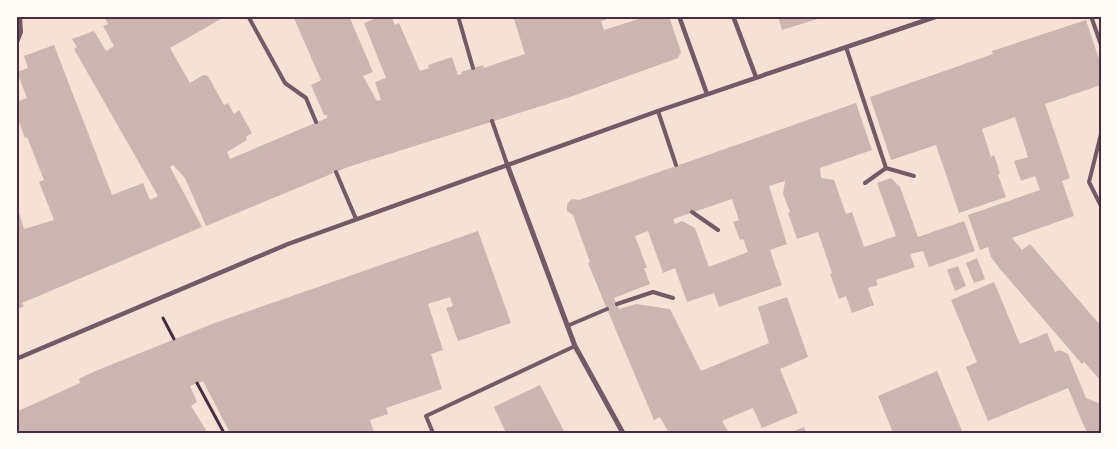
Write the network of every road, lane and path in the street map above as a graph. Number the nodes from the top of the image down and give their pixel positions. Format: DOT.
graph roads {
  1 [pos="20,16"];
  2 [pos="248,16"];
  3 [pos="458,16"];
  4 [pos="679,16"];
  5 [pos="733,16"];
  6 [pos="938,16"];
  7 [pos="1091,16"];
  8 [pos="16,45"];
  9 [pos="1101,45"];
  10 [pos="846,47"];
  11 [pos="473,68"];
  12 [pos="756,77"];
  13 [pos="707,94"];
  14 [pos="658,111"];
  15 [pos="492,121"];
  16 [pos="316,122"];
  17 [pos="1101,134"];
  18 [pos="507,164"];
  19 [pos="676,166"];
  20 [pos="886,168"];
  21 [pos="336,172"];
  22 [pos="914,176"];
  23 [pos="865,183"];
  24 [pos="1101,206"];
  25 [pos="692,212"];
  26 [pos="356,218"];
  27 [pos="718,230"];
  28 [pos="673,298"];
  29 [pos="617,304"];
  30 [pos="607,309"];
  31 [pos="567,326"];
  32 [pos="575,346"];
  33 [pos="16,359"];
  34 [pos="197,383"];
  35 [pos="224,433"];
  36 [pos="433,433"];
  37 [pos="623,433"];
  1 -- 8 [label="lane"];
  2 -- 16 [label="lane"];
  3 -- 11 [label="lane"];
  4 -- 13 [label="street"];
  5 -- 12 [label="street"];
  6 -- 10 [label="street"];
  7 -- 9 [label="lane"];
  10 -- 12 [label="street"];
  10 -- 20 [label="lane"];
  12 -- 13 [label="street"];
  13 -- 14 [label="street"];
  14 -- 18 [label="street"];
  14 -- 19 [label="lane"];
  15 -- 18 [label="lane"];
  17 -- 24 [label="lane"];
  18 -- 26 [label="street"];
  18 -- 31 [label="street"];
  20 -- 22 [label="lane"];
  20 -- 23 [label="lane"];
  21 -- 26 [label="lane"];
  25 -- 27 [label="lane"];
  26 -- 33 [label="street"];
  28 -- 29 [label="lane"];
  30 -- 31 [label="lane"];
  31 -- 32 [label="street"];
  32 -- 36 [label="lane"];
  32 -- 37 [label="street"];
  34 -- 35 [label="path"];
}
